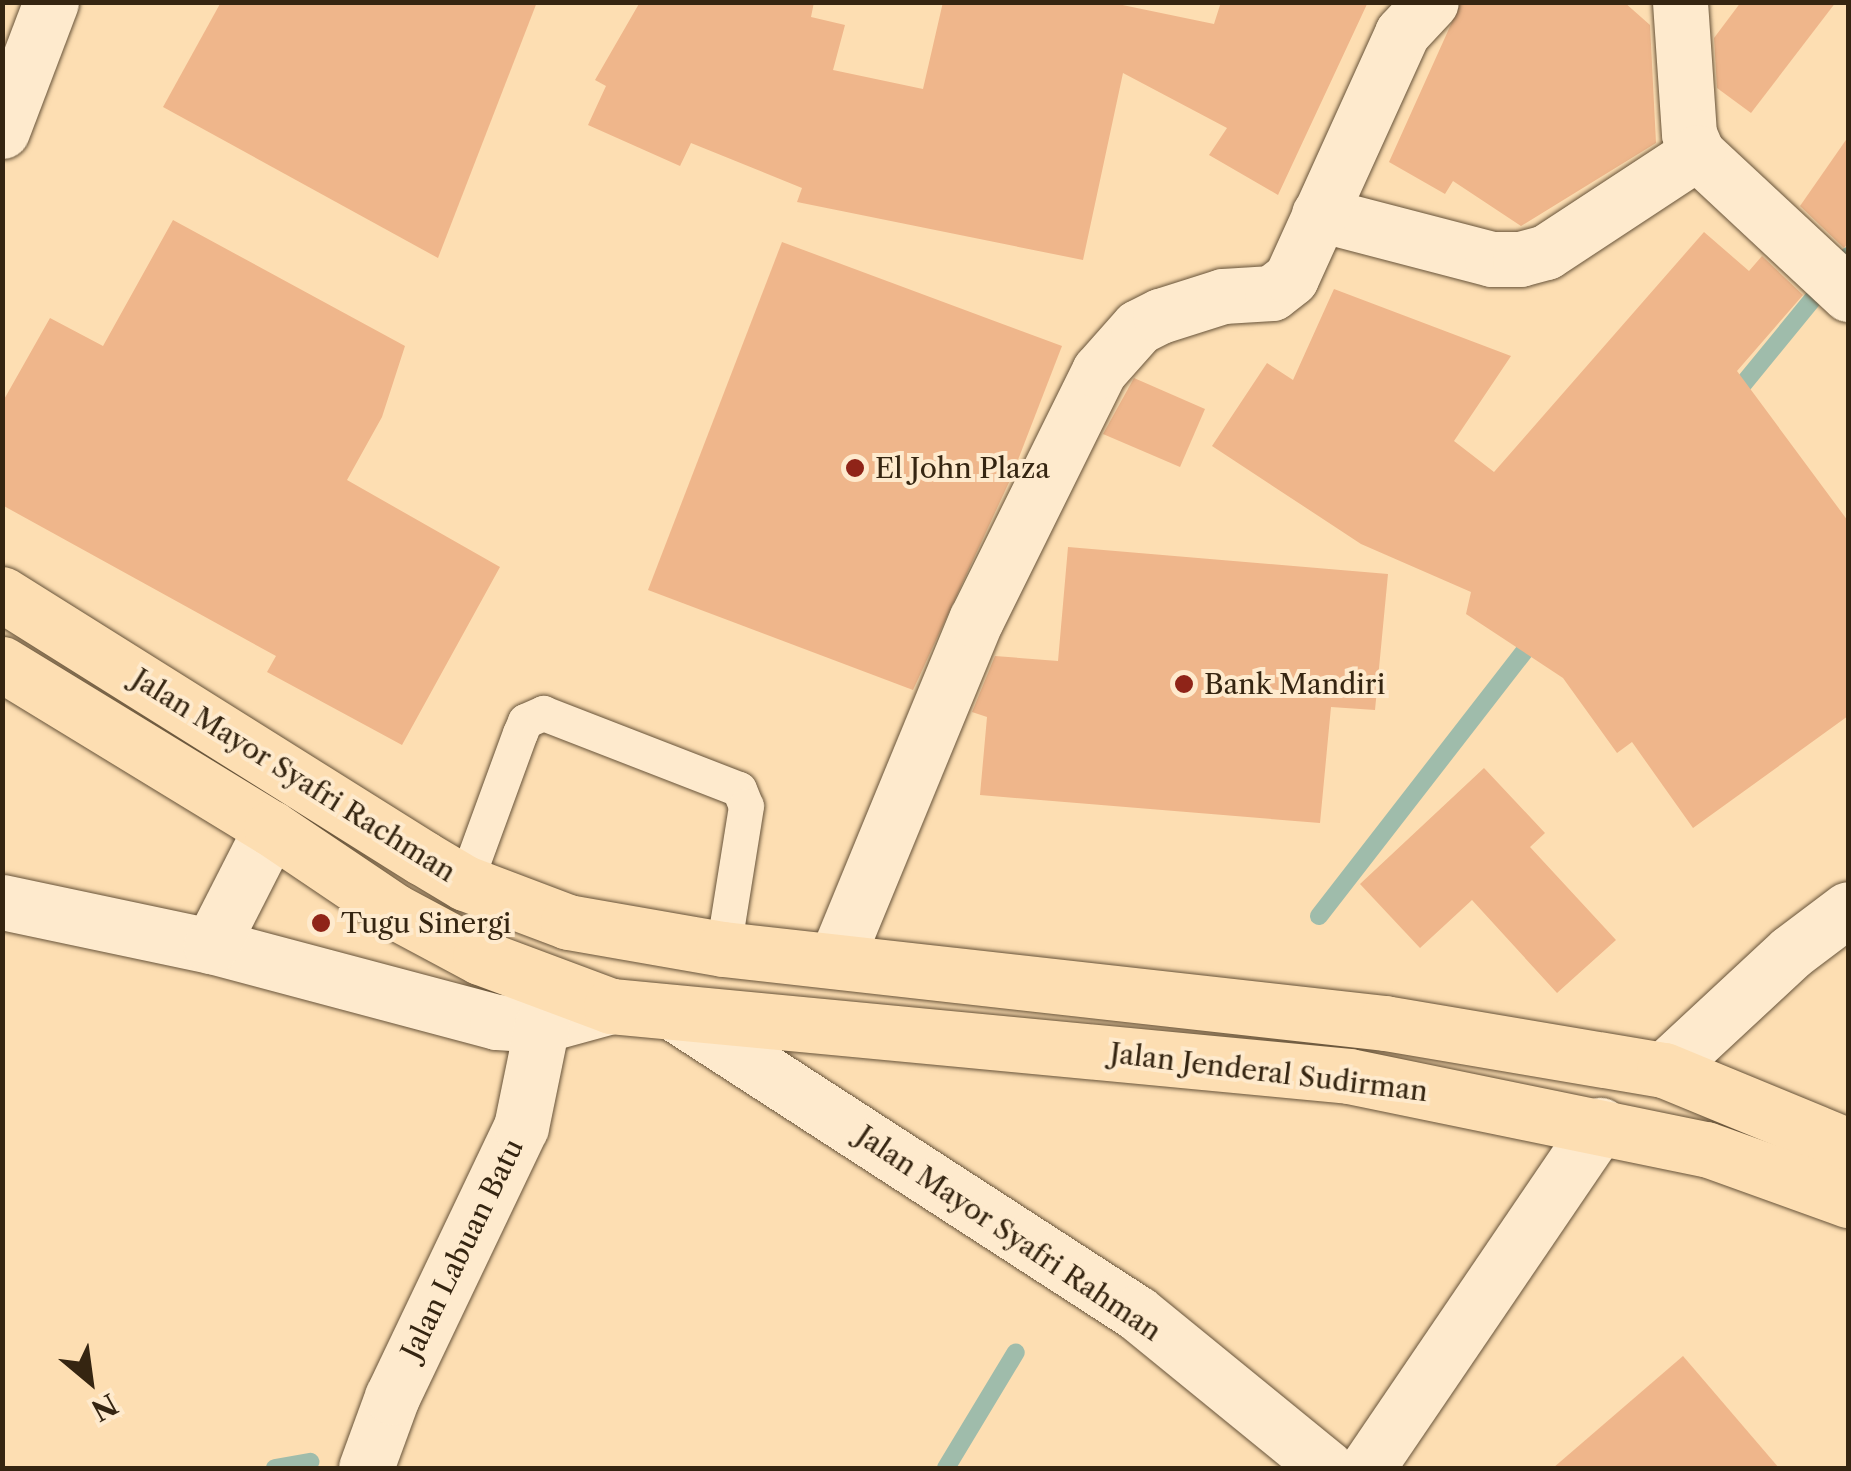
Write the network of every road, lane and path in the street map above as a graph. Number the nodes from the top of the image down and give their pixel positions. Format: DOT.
graph roads {
  1 [pos="52,2"];
  2 [pos="1431,2"];
  3 [pos="1680,2"];
  4 [pos="2,131"];
  5 [pos="1697,153"];
  6 [pos="1319,214"];
  7 [pos="1835,280"];
  8 [pos="2,594"];
  9 [pos="2,664"];
  10 [pos="272,828"];
  11 [pos="465,882"];
  12 [pos="2,902"];
  13 [pos="1848,908"];
  14 [pos="212,946"];
  15 [pos="722,949"];
  16 [pos="836,958"];
  17 [pos="611,1006"];
  18 [pos="677,1015"];
  19 [pos="542,1025"];
  20 [pos="1664,1070"];
  21 [pos="1600,1124"];
  22 [pos="1848,1146"];
  23 [pos="1848,1200"];
  24 [pos="366,1468"];
  25 [pos="1328,1468"];
  26 [pos="1367,1468"];
  1 -- 4 [label="street"];
  2 -- 6 [label="street"];
  3 -- 5 [label="street"];
  5 -- 6 [label="street"];
  5 -- 7 [label="street"];
  6 -- 16 [label="street"];
  8 -- 11 [label="highway, Jalan Mayor Syafri Rachman"];
  9 -- 10 [label="highway, Jalan Mayor Syafri Rachman"];
  10 -- 14 [label="street"];
  10 -- 17 [label="highway, Jalan Mayor Syafri Rachman"];
  11 -- 15 [label="highway, Jalan Mayor Syafri Rachman"];
  11 -- 15 [label="lane"];
  12 -- 14 [label="street"];
  13 -- 20 [label="street"];
  14 -- 19 [label="street"];
  15 -- 16 [label="highway, Jalan Mayor Syafri Rachman"];
  16 -- 20 [label="highway"];
  17 -- 18 [label="highway, Jalan Mayor Syafri Rachman"];
  17 -- 19 [label="street"];
  18 -- 21 [label="highway, Jalan Jenderal Sudirman"];
  18 -- 25 [label="street, Jalan Mayor Syafri Rahman"];
  19 -- 24 [label="street, Jalan Labuan Batu"];
  20 -- 22 [label="highway"];
  21 -- 23 [label="highway, Jalan Jenderal Sudirman"];
  21 -- 26 [label="street"];
}
